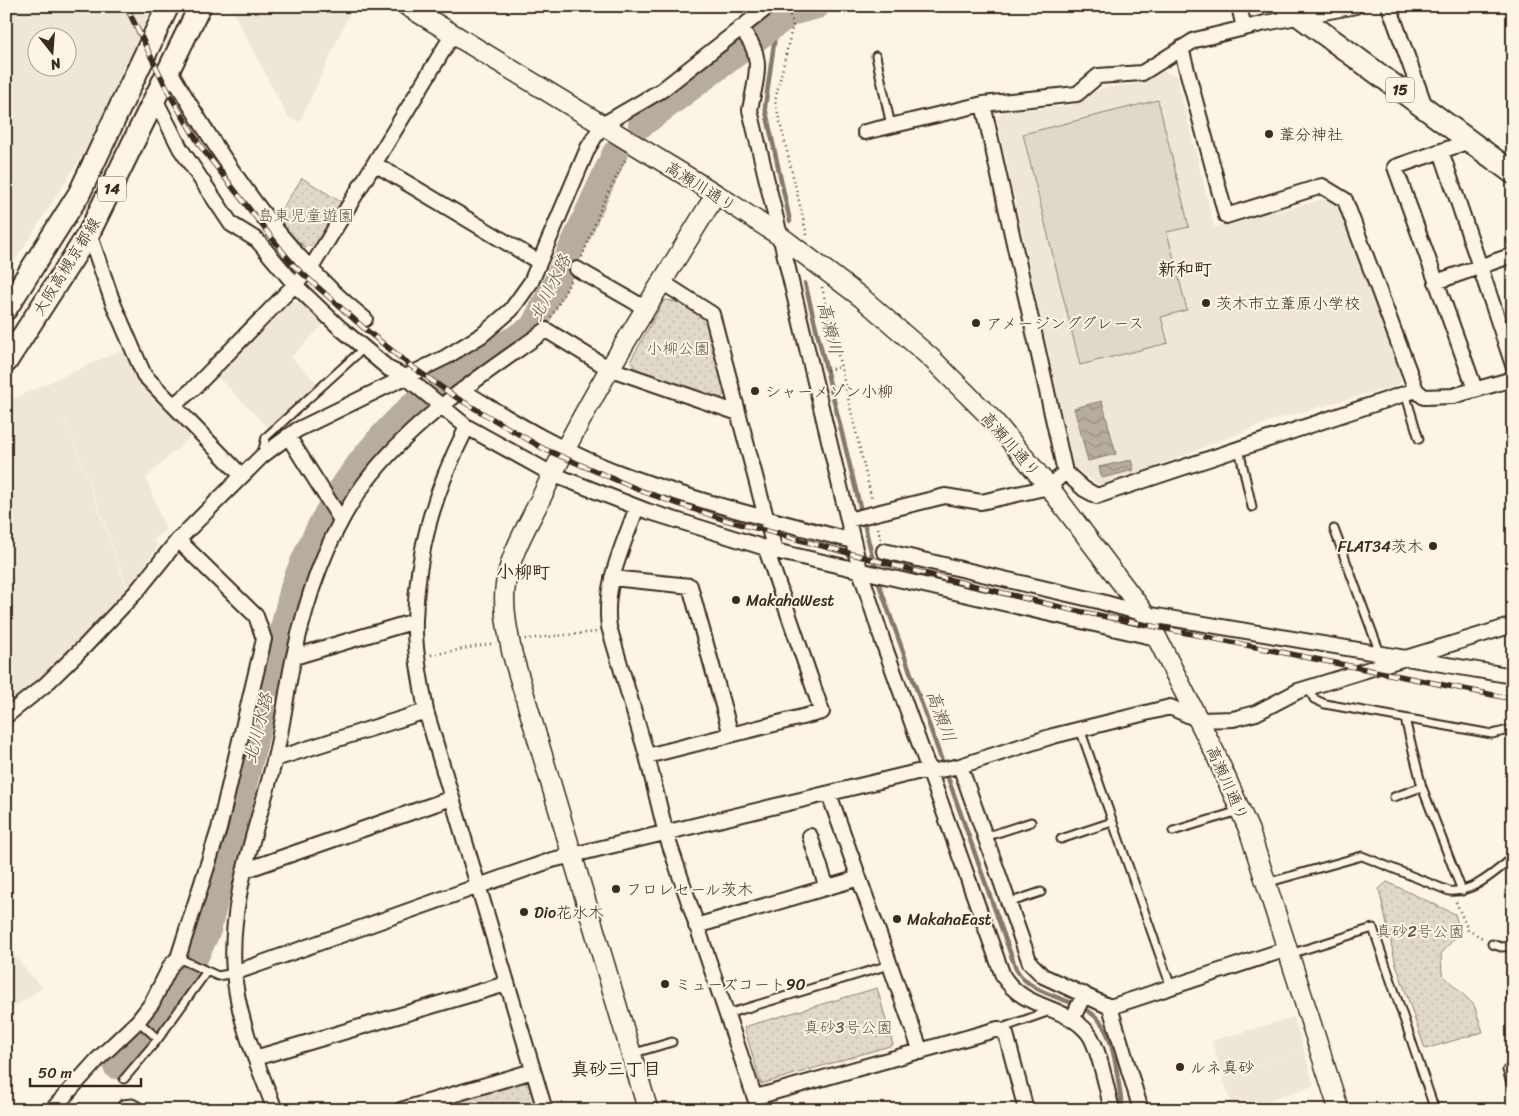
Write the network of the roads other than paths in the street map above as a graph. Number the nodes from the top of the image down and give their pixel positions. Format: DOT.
graph roads {
  1 [pos="168,6"];
  2 [pos="200,6"];
  3 [pos="407,6"];
  4 [pos="1239,6"];
  5 [pos="1388,6"];
  6 [pos="765,7"];
  7 [pos="1349,7"];
  8 [pos="1293,11"];
  9 [pos="1244,28"];
  10 [pos="742,30"];
  11 [pos="453,34"];
  12 [pos="1182,48"];
  13 [pos="876,56"];
  14 [pos="169,69"];
  15 [pos="155,98"];
  16 [pos="983,104"];
  17 [pos="1426,109"];
  18 [pos="602,125"];
  19 [pos="891,126"];
  20 [pos="865,132"];
  21 [pos="1470,141"];
  22 [pos="1441,151"];
  23 [pos="375,164"];
  24 [pos="1513,173"];
  25 [pos="716,194"];
  26 [pos="89,233"];
  27 [pos="780,236"];
  28 [pos="1513,255"];
  29 [pos="538,262"];
  30 [pos="1480,266"];
  31 [pos="311,268"];
  32 [pos="577,269"];
  33 [pos="662,282"];
  34 [pos="1436,282"];
  35 [pos="296,286"];
  36 [pos="645,308"];
  37 [pos="6,309"];
  38 [pos="365,319"];
  39 [pos="364,348"];
  40 [pos="6,362"];
  41 [pos="1513,365"];
  42 [pos="608,368"];
  43 [pos="406,377"];
  44 [pos="1513,379"];
  45 [pos="1475,389"];
  46 [pos="462,390"];
  47 [pos="1410,392"];
  48 [pos="174,405"];
  49 [pos="441,406"];
  50 [pos="738,413"];
  51 [pos="467,427"];
  52 [pos="288,436"];
  53 [pos="1419,439"];
  54 [pos="564,449"];
  55 [pos="1239,449"];
  56 [pos="262,456"];
  57 [pos="1065,472"];
  58 [pos="552,474"];
  59 [pos="242,475"];
  60 [pos="1049,487"];
  61 [pos="637,507"];
  62 [pos="1252,507"];
  63 [pos="339,517"];
  64 [pos="766,518"];
  65 [pos="851,520"];
  66 [pos="1334,529"];
  67 [pos="178,540"];
  68 [pos="854,541"];
  69 [pos="771,550"];
  70 [pos="884,551"];
  71 [pos="863,571"];
  72 [pos="612,578"];
  73 [pos="1145,614"];
  74 [pos="415,621"];
  75 [pos="1513,625"];
  76 [pos="1156,638"];
  77 [pos="1380,654"];
  78 [pos="294,657"];
  79 [pos="1403,657"];
  80 [pos="1513,676"];
  81 [pos="1308,687"];
  82 [pos="426,711"];
  83 [pos="6,716"];
  84 [pos="1405,719"];
  85 [pos="1199,720"];
  86 [pos="1080,729"];
  87 [pos="1513,729"];
  88 [pos="731,735"];
  89 [pos="647,756"];
  90 [pos="275,759"];
  91 [pos="957,766"];
  92 [pos="933,772"];
  93 [pos="1422,787"];
  94 [pos="829,794"];
  95 [pos="1394,797"];
  96 [pos="452,798"];
  97 [pos="1241,810"];
  98 [pos="1031,822"];
  99 [pos="1112,822"];
  100 [pos="1173,831"];
  101 [pos="666,834"];
  102 [pos="810,836"];
  103 [pos="985,837"];
  104 [pos="1061,838"];
  105 [pos="573,856"];
  106 [pos="1513,858"];
  107 [pos="246,870"];
  108 [pos="859,878"];
  109 [pos="1266,883"];
  110 [pos="478,885"];
  111 [pos="827,888"];
  112 [pos="1462,891"];
  113 [pos="1041,892"];
  114 [pos="1008,903"];
  115 [pos="696,926"];
  116 [pos="1492,944"];
  117 [pos="1513,946"];
  118 [pos="1288,952"];
  119 [pos="182,959"];
  120 [pos="889,965"];
  121 [pos="204,969"];
  122 [pos="234,973"];
  123 [pos="506,984"];
  124 [pos="1171,987"];
  125 [pos="1083,996"];
  126 [pos="1110,1007"];
  127 [pos="1051,1010"];
  128 [pos="727,1014"];
  129 [pos="1073,1018"];
  130 [pos="140,1023"];
  131 [pos="998,1029"];
  132 [pos="157,1037"];
  133 [pos="672,1042"];
  134 [pos="921,1052"];
  135 [pos="631,1054"];
  136 [pos="254,1058"];
  137 [pos="1508,1070"];
  138 [pos="532,1071"];
  139 [pos="124,1079"];
  140 [pos="1513,1090"];
  141 [pos="758,1103"];
  142 [pos="52,1110"];
  143 [pos="118,1110"];
  144 [pos="140,1110"];
  145 [pos="275,1110"];
  146 [pos="401,1110"];
  147 [pos="545,1110"];
  148 [pos="648,1110"];
  149 [pos="1026,1110"];
  150 [pos="1112,1110"];
  151 [pos="1141,1110"];
  152 [pos="1339,1110"];
  153 [pos="1435,1110"];
  1 -- 37 [label="main road, 大阪高槻京都線 / 14"];
  2 -- 14 [label="main road, 大阪高槻京都線 / 14"];
  3 -- 11 [label="street, 高瀬川通り"];
  4 -- 9 [label="street"];
  5 -- 17 [label="street"];
  6 -- 10 [label="street"];
  7 -- 8 [label="street"];
  8 -- 9 [label="street"];
  8 -- 17 [label="main road, 15"];
  9 -- 12 [label="street"];
  10 -- 18 [label="street"];
  10 -- 27 [label="street"];
  11 -- 18 [label="street, 高瀬川通り"];
  11 -- 23 [label="street"];
  12 -- 16 [label="street"];
  12 -- 47 [label="street"];
  13 -- 19 [label="lane"];
  14 -- 15 [label="main road, 大阪高槻京都線 / 14"];
  14 -- 31 [label="street"];
  15 -- 26 [label="main road, 大阪高槻京都線 / 14"];
  15 -- 35 [label="street"];
  16 -- 19 [label="street"];
  16 -- 57 [label="street"];
  17 -- 21 [label="main road, 15"];
  18 -- 25 [label="street, 高瀬川通り"];
  18 -- 29 [label="street"];
  19 -- 20 [label="street"];
  21 -- 22 [label="street"];
  21 -- 24 [label="main road, 15"];
  22 -- 30 [label="street"];
  22 -- 34 [label="street"];
  23 -- 29 [label="street"];
  23 -- 31 [label="street"];
  25 -- 27 [label="street, 高瀬川通り"];
  25 -- 33 [label="street"];
  26 -- 40 [label="main road, 大阪高槻京都線 / 14"];
  26 -- 48 [label="street"];
  27 -- 60 [label="street, 高瀬川通り"];
  27 -- 65 [label="street"];
  28 -- 30 [label="street"];
  29 -- 43 [label="street"];
  30 -- 34 [label="street"];
  30 -- 41 [label="street"];
  31 -- 35 [label="street"];
  31 -- 38 [label="street"];
  32 -- 36 [label="street"];
  33 -- 36 [label="street"];
  33 -- 50 [label="street"];
  34 -- 45 [label="street"];
  35 -- 39 [label="street"];
  35 -- 48 [label="street"];
  36 -- 42 [label="street"];
  39 -- 43 [label="street"];
  39 -- 56 [label="lane"];
  42 -- 46 [label="street"];
  42 -- 50 [label="street"];
  42 -- 54 [label="street"];
  43 -- 49 [label="street"];
  43 -- 52 [label="street"];
  44 -- 45 [label="street"];
  45 -- 47 [label="street"];
  46 -- 49 [label="street"];
  46 -- 54 [label="street"];
  47 -- 53 [label="lane"];
  47 -- 55 [label="street"];
  48 -- 59 [label="street"];
  49 -- 51 [label="street"];
  49 -- 63 [label="street"];
  50 -- 64 [label="street"];
  51 -- 58 [label="street"];
  51 -- 74 [label="street"];
  52 -- 56 [label="street"];
  52 -- 63 [label="street"];
  54 -- 58 [label="street"];
  54 -- 64 [label="street"];
  55 -- 57 [label="street"];
  55 -- 62 [label="lane"];
  56 -- 59 [label="street"];
  57 -- 60 [label="street"];
  58 -- 61 [label="street"];
  58 -- 105 [label="street"];
  59 -- 67 [label="street"];
  60 -- 65 [label="street"];
  60 -- 73 [label="street, 高瀬川通り"];
  61 -- 69 [label="street"];
  61 -- 72 [label="street"];
  63 -- 78 [label="street"];
  64 -- 68 [label="street"];
  64 -- 69 [label="street"];
  65 -- 68 [label="street"];
  66 -- 77 [label="lane"];
  67 -- 83 [label="street"];
  67 -- 119 [label="street"];
  68 -- 71 [label="street"];
  69 -- 71 [label="street"];
  69 -- 88 [label="street"];
  70 -- 73 [label="street"];
  71 -- 76 [label="street"];
  71 -- 92 [label="street"];
  72 -- 88 [label="street"];
  72 -- 89 [label="street"];
  73 -- 76 [label="street, 高瀬川通り"];
  73 -- 77 [label="street"];
  74 -- 78 [label="street"];
  74 -- 82 [label="street"];
  75 -- 79 [label="street"];
  76 -- 85 [label="street, 高瀬川通り"];
  77 -- 79 [label="street"];
  78 -- 90 [label="street"];
  79 -- 80 [label="street"];
  79 -- 81 [label="street"];
  81 -- 84 [label="lane"];
  81 -- 85 [label="street"];
  82 -- 90 [label="street"];
  82 -- 96 [label="street"];
  84 -- 87 [label="lane"];
  84 -- 93 [label="lane"];
  85 -- 86 [label="street"];
  85 -- 97 [label="street, 高瀬川通り"];
  86 -- 91 [label="street"];
  86 -- 99 [label="lane"];
  88 -- 89 [label="street"];
  89 -- 101 [label="street"];
  90 -- 107 [label="street"];
  91 -- 92 [label="street"];
  91 -- 103 [label="street"];
  92 -- 94 [label="street"];
  92 -- 127 [label="street"];
  93 -- 95 [label="lane"];
  93 -- 112 [label="lane"];
  94 -- 101 [label="street"];
  94 -- 108 [label="street"];
  96 -- 107 [label="street"];
  96 -- 110 [label="street"];
  97 -- 100 [label="lane"];
  97 -- 109 [label="street, 高瀬川通り"];
  98 -- 103 [label="lane"];
  99 -- 104 [label="lane"];
  99 -- 124 [label="lane"];
  101 -- 105 [label="street"];
  101 -- 115 [label="street"];
  102 -- 111 [label="street"];
  103 -- 114 [label="street"];
  105 -- 110 [label="street"];
  105 -- 135 [label="street"];
  106 -- 112 [label="lane"];
  107 -- 122 [label="street"];
  108 -- 111 [label="street"];
  108 -- 120 [label="street"];
  109 -- 112 [label="lane"];
  109 -- 118 [label="street, 高瀬川通り"];
  110 -- 122 [label="street"];
  110 -- 123 [label="street"];
  111 -- 115 [label="street"];
  113 -- 114 [label="lane"];
  114 -- 125 [label="street"];
  115 -- 128 [label="street"];
  116 -- 117 [label="lane"];
  118 -- 124 [label="street"];
  118 -- 152 [label="street, 高瀬川通り"];
  118 -- 153 [label="lane"];
  119 -- 121 [label="lane"];
  119 -- 130 [label="street"];
  120 -- 128 [label="lane"];
  120 -- 134 [label="street"];
  121 -- 122 [label="lane"];
  121 -- 132 [label="lane"];
  122 -- 136 [label="street"];
  123 -- 136 [label="street"];
  123 -- 138 [label="street"];
  124 -- 126 [label="street"];
  125 -- 126 [label="street"];
  125 -- 129 [label="street"];
  126 -- 151 [label="street"];
  127 -- 129 [label="street"];
  127 -- 131 [label="lane"];
  128 -- 141 [label="street"];
  129 -- 150 [label="street"];
  130 -- 132 [label="lane"];
  130 -- 142 [label="street"];
  131 -- 134 [label="street"];
  131 -- 149 [label="street"];
  132 -- 139 [label="lane"];
  133 -- 135 [label="lane"];
  134 -- 141 [label="street"];
  135 -- 148 [label="street"];
  136 -- 145 [label="street"];
  137 -- 140 [label="lane"];
  138 -- 146 [label="street"];
  138 -- 147 [label="street"];
  143 -- 144 [label="lane"];
}
